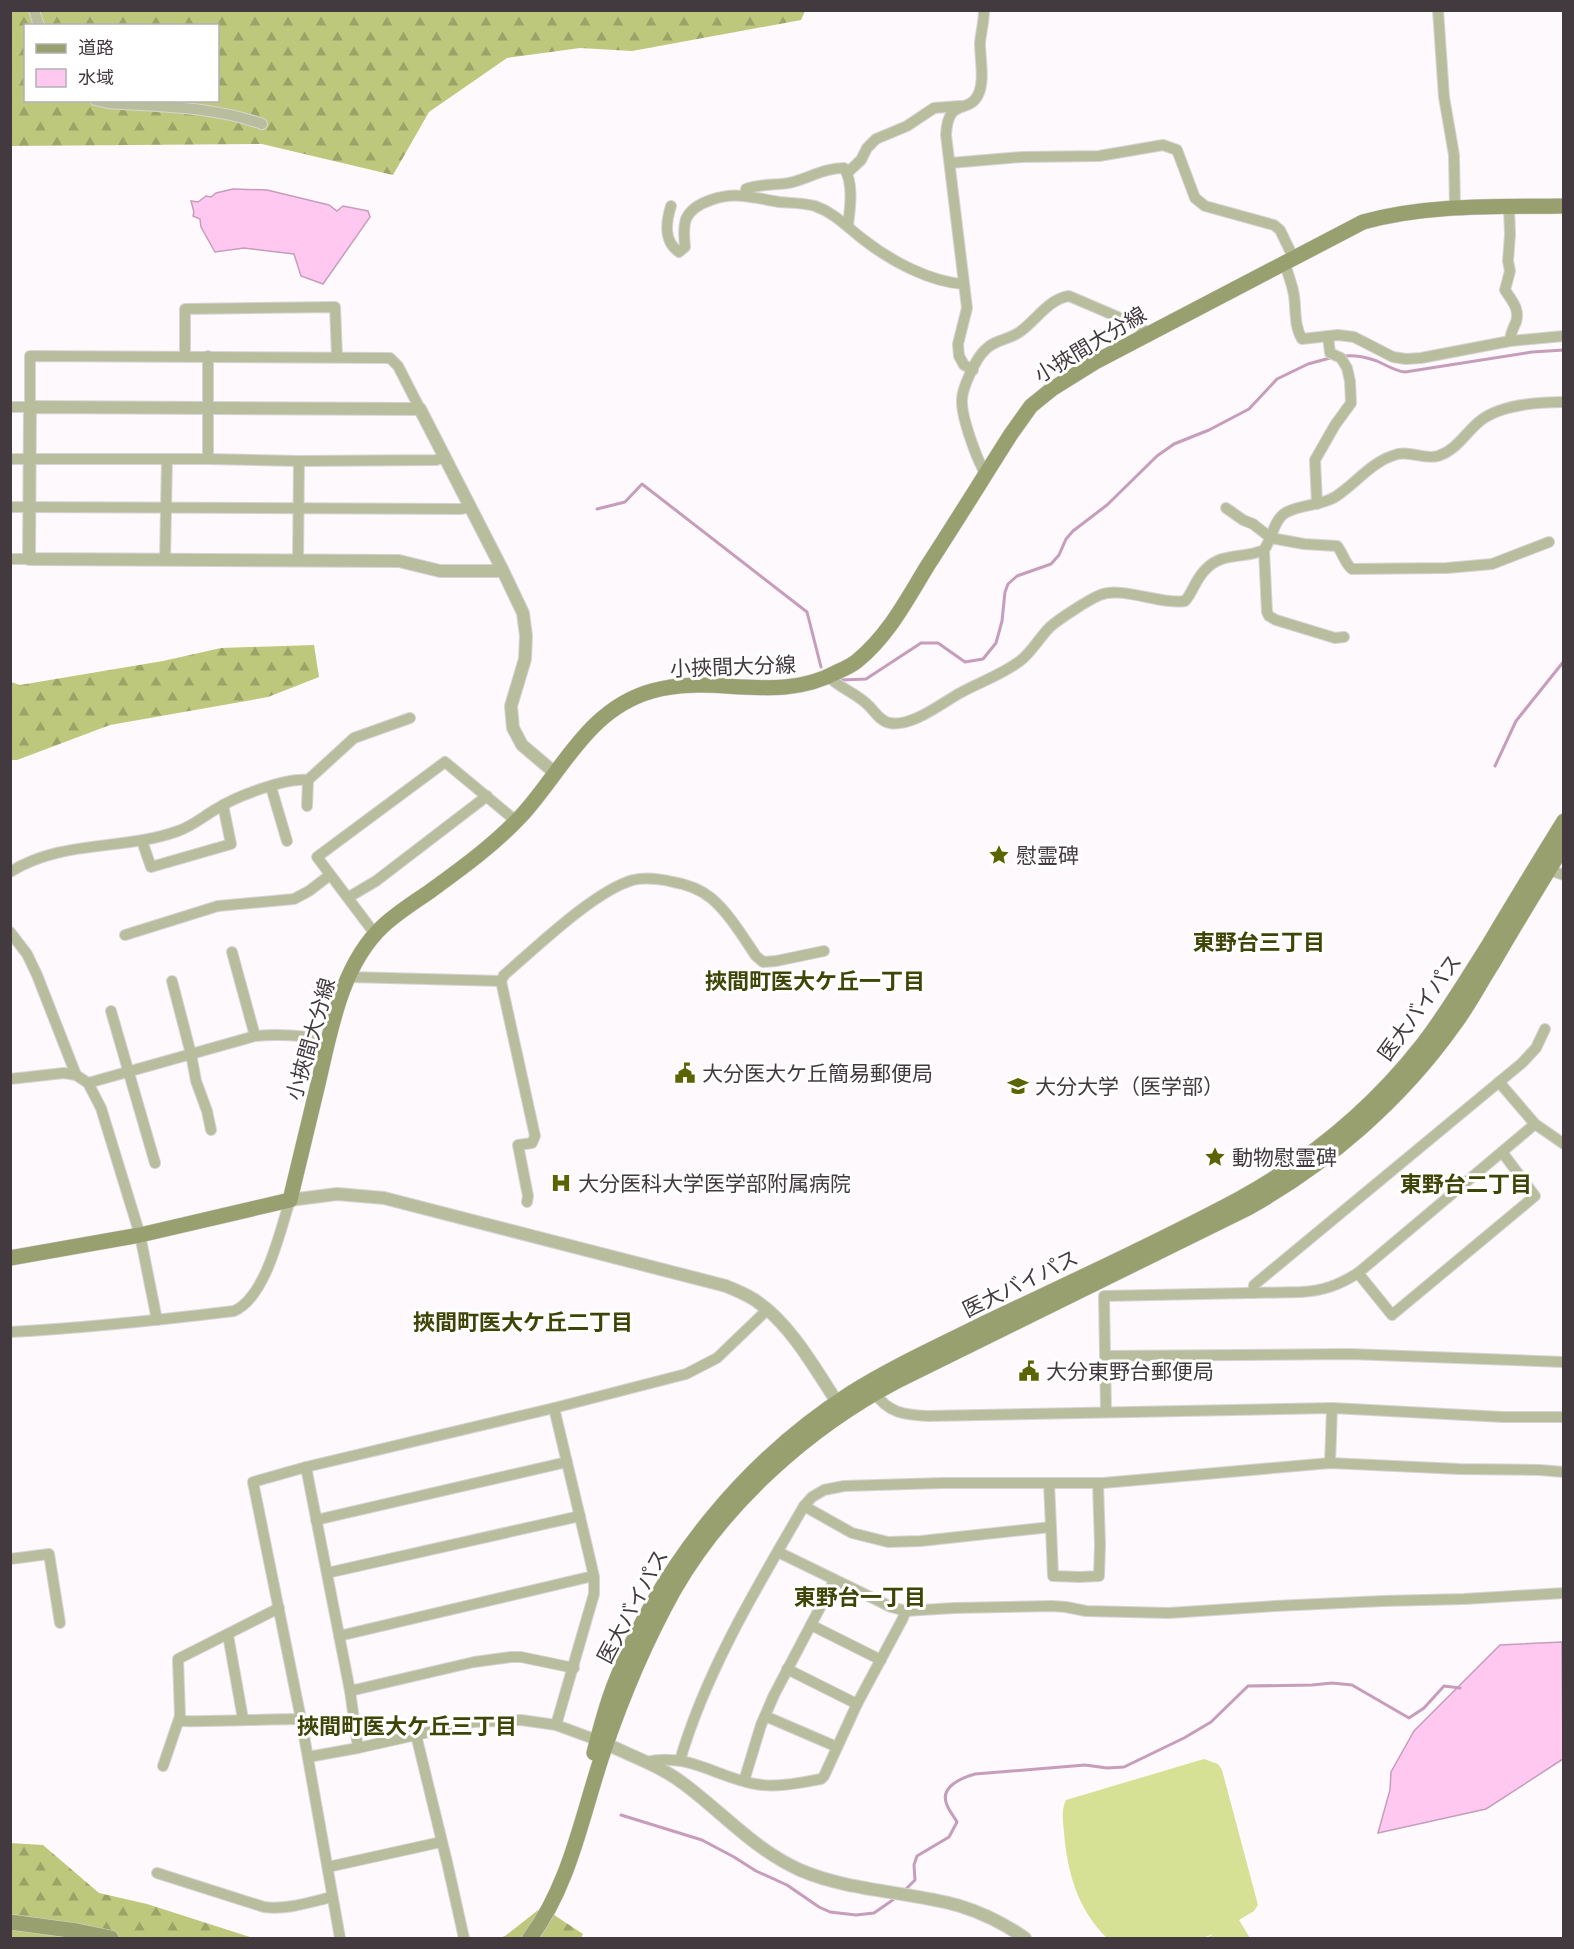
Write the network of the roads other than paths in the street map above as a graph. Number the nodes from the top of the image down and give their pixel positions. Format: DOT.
graph roads {
  1 [pos="984,10"];
  2 [pos="1438,10"];
  3 [pos="102,102"];
  4 [pos="962,106"];
  5 [pos="262,124"];
  6 [pos="950,163"];
  7 [pos="847,173"];
  8 [pos="745,196"];
  9 [pos="671,206"];
  10 [pos="1563,206"];
  11 [pos="1509,207"];
  12 [pos="1455,208"];
  13 [pos="848,225"];
  14 [pos="1288,260"];
  15 [pos="964,284"];
  16 [pos="1148,333"];
  17 [pos="1328,336"];
  18 [pos="1563,336"];
  19 [pos="1510,341"];
  20 [pos="185,356"];
  21 [pos="208,356"];
  22 [pos="337,356"];
  23 [pos="973,370"];
  24 [pos="1563,402"];
  25 [pos="10,407"];
  26 [pos="30,407"];
  27 [pos="207,408"];
  28 [pos="420,410"];
  29 [pos="445,457"];
  30 [pos="10,459"];
  31 [pos="167,459"];
  32 [pos="208,459"];
  33 [pos="29,460"];
  34 [pos="299,461"];
  35 [pos="986,474"];
  36 [pos="1317,504"];
  37 [pos="10,507"];
  38 [pos="28,507"];
  39 [pos="299,507"];
  40 [pos="470,507"];
  41 [pos="166,508"];
  42 [pos="1226,508"];
  43 [pos="1271,538"];
  44 [pos="1549,542"];
  45 [pos="1264,550"];
  46 [pos="10,559"];
  47 [pos="29,559"];
  48 [pos="165,560"];
  49 [pos="298,561"];
  50 [pos="503,571"];
  51 [pos="1344,637"];
  52 [pos="829,677"];
  53 [pos="410,718"];
  54 [pos="555,773"];
  55 [pos="308,780"];
  56 [pos="271,788"];
  57 [pos="487,796"];
  58 [pos="224,805"];
  59 [pos="307,806"];
  60 [pos="516,821"];
  61 [pos="1563,821"];
  62 [pos="142,841"];
  63 [pos="287,841"];
  64 [pos="1563,845"];
  65 [pos="1552,871"];
  66 [pos="10,872"];
  67 [pos="330,875"];
  68 [pos="1563,875"];
  69 [pos="348,897"];
  70 [pos="10,932"];
  71 [pos="375,934"];
  72 [pos="125,935"];
  73 [pos="824,951"];
  74 [pos="232,952"];
  75 [pos="349,977"];
  76 [pos="172,981"];
  77 [pos="501,981"];
  78 [pos="111,1011"];
  79 [pos="1545,1029"];
  80 [pos="255,1036"];
  81 [pos="329,1041"];
  82 [pos="191,1054"];
  83 [pos="130,1070"];
  84 [pos="76,1075"];
  85 [pos="10,1079"];
  86 [pos="1499,1082"];
  87 [pos="88,1083"];
  88 [pos="1535,1124"];
  89 [pos="212,1131"];
  90 [pos="1563,1144"];
  91 [pos="1502,1152"];
  92 [pos="155,1162"];
  93 [pos="290,1200"];
  94 [pos="527,1202"];
  95 [pos="140,1236"];
  96 [pos="10,1258"];
  97 [pos="1358,1273"];
  98 [pos="1253,1293"];
  99 [pos="767,1310"];
  100 [pos="157,1320"];
  101 [pos="10,1332"];
  102 [pos="1106,1356"];
  103 [pos="1563,1362"];
  104 [pos="875,1393"];
  105 [pos="840,1407"];
  106 [pos="554,1408"];
  107 [pos="1332,1408"];
  108 [pos="1106,1411"];
  109 [pos="1563,1417"];
  110 [pos="567,1462"];
  111 [pos="1330,1463"];
  112 [pos="306,1467"];
  113 [pos="1563,1472"];
  114 [pos="1049,1483"];
  115 [pos="1098,1483"];
  116 [pos="804,1506"];
  117 [pos="580,1516"];
  118 [pos="316,1520"];
  119 [pos="1051,1527"];
  120 [pos="778,1552"];
  121 [pos="10,1559"];
  122 [pos="327,1573"];
  123 [pos="593,1576"];
  124 [pos="834,1581"];
  125 [pos="1563,1593"];
  126 [pos="279,1608"];
  127 [pos="906,1611"];
  128 [pos="60,1623"];
  129 [pos="811,1625"];
  130 [pos="228,1635"];
  131 [pos="339,1636"];
  132 [pos="881,1660"];
  133 [pos="574,1668"];
  134 [pos="787,1669"];
  135 [pos="350,1691"];
  136 [pos="857,1704"];
  137 [pos="765,1716"];
  138 [pos="243,1719"];
  139 [pos="302,1719"];
  140 [pos="179,1721"];
  141 [pos="556,1725"];
  142 [pos="416,1735"];
  143 [pos="602,1742"];
  144 [pos="358,1748"];
  145 [pos="837,1748"];
  146 [pos="308,1758"];
  147 [pos="680,1760"];
  148 [pos="646,1762"];
  149 [pos="163,1766"];
  150 [pos="744,1781"];
  151 [pos="441,1842"];
  152 [pos="328,1867"];
  153 [pos="157,1873"];
  154 [pos="332,1897"];
  155 [pos="10,1922"];
  156 [pos="111,1938"];
  157 [pos="340,1938"];
  158 [pos="464,1938"];
  159 [pos="530,1938"];
  160 [pos="1025,1938"];
  1 -- 4 [label="street"];
  2 -- 12 [label="street"];
  3 -- 5 [label="street"];
  4 -- 6 [label="street"];
  4 -- 7 [label="street"];
  6 -- 14 [label="street"];
  6 -- 15 [label="street"];
  7 -- 8 [label="street"];
  7 -- 13 [label="street"];
  8 -- 9 [label="street"];
  8 -- 13 [label="street"];
  10 -- 11 [label="main road, 小挾間大分線"];
  11 -- 12 [label="main road, 小挾間大分線"];
  11 -- 19 [label="street"];
  12 -- 14 [label="main road, 小挾間大分線"];
  13 -- 15 [label="street"];
  14 -- 16 [label="main road, 小挾間大分線"];
  14 -- 17 [label="street"];
  15 -- 23 [label="street"];
  16 -- 23 [label="street"];
  16 -- 35 [label="main road, 小挾間大分線"];
  17 -- 19 [label="street"];
  17 -- 36 [label="street"];
  18 -- 19 [label="street"];
  20 -- 21 [label="street"];
  20 -- 22 [label="street"];
  20 -- 26 [label="street"];
  21 -- 22 [label="street"];
  21 -- 27 [label="street"];
  22 -- 28 [label="street"];
  23 -- 35 [label="street"];
  24 -- 36 [label="street"];
  25 -- 26 [label="street"];
  26 -- 27 [label="street"];
  26 -- 33 [label="street"];
  27 -- 28 [label="street"];
  27 -- 32 [label="street"];
  28 -- 29 [label="street"];
  29 -- 34 [label="street"];
  29 -- 40 [label="street"];
  30 -- 33 [label="street"];
  31 -- 32 [label="street"];
  31 -- 33 [label="street"];
  31 -- 41 [label="street"];
  32 -- 34 [label="street"];
  33 -- 38 [label="street"];
  34 -- 39 [label="street"];
  35 -- 52 [label="main road, 小挾間大分線"];
  36 -- 43 [label="street"];
  37 -- 38 [label="street"];
  38 -- 41 [label="street"];
  38 -- 47 [label="street"];
  39 -- 40 [label="street"];
  39 -- 41 [label="street"];
  39 -- 49 [label="street"];
  40 -- 50 [label="street"];
  41 -- 48 [label="street"];
  42 -- 43 [label="street"];
  43 -- 44 [label="street"];
  43 -- 45 [label="street"];
  45 -- 51 [label="street"];
  45 -- 52 [label="street"];
  46 -- 47 [label="street"];
  47 -- 48 [label="street"];
  48 -- 49 [label="street"];
  49 -- 50 [label="street"];
  50 -- 54 [label="street"];
  52 -- 54 [label="main road, 小挾間大分線"];
  53 -- 55 [label="street"];
  54 -- 60 [label="main road, 小挾間大分線"];
  55 -- 56 [label="street"];
  55 -- 59 [label="street"];
  56 -- 58 [label="street"];
  56 -- 63 [label="street"];
  57 -- 60 [label="street"];
  57 -- 67 [label="street"];
  57 -- 69 [label="street"];
  58 -- 62 [label="street"];
  58 -- 62 [label="street"];
  60 -- 71 [label="main road, 小挾間大分線"];
  61 -- 105 [label="main road, 医大バイパス"];
  62 -- 66 [label="street"];
  64 -- 104 [label="main road, 医大バイパス"];
  65 -- 68 [label="street"];
  67 -- 69 [label="street"];
  67 -- 72 [label="street"];
  69 -- 71 [label="street"];
  70 -- 84 [label="street"];
  71 -- 75 [label="main road, 小挾間大分線"];
  73 -- 77 [label="street"];
  74 -- 80 [label="street"];
  75 -- 77 [label="street"];
  75 -- 81 [label="main road, 小挾間大分線"];
  76 -- 82 [label="street"];
  77 -- 94 [label="street"];
  78 -- 83 [label="street"];
  79 -- 86 [label="street"];
  80 -- 81 [label="street"];
  80 -- 82 [label="street"];
  81 -- 93 [label="main road, 小挾間大分線"];
  82 -- 83 [label="street"];
  82 -- 89 [label="street"];
  83 -- 87 [label="street"];
  83 -- 92 [label="street"];
  84 -- 85 [label="street"];
  84 -- 87 [label="street"];
  86 -- 88 [label="street"];
  86 -- 98 [label="street"];
  87 -- 95 [label="street"];
  88 -- 90 [label="street"];
  88 -- 91 [label="street"];
  91 -- 97 [label="street"];
  91 -- 97 [label="street"];
  93 -- 95 [label="main road"];
  93 -- 99 [label="street"];
  93 -- 100 [label="street"];
  95 -- 96 [label="main road"];
  95 -- 100 [label="street"];
  97 -- 98 [label="street"];
  98 -- 102 [label="street"];
  99 -- 105 [label="street"];
  99 -- 106 [label="street"];
  100 -- 101 [label="street"];
  102 -- 103 [label="street"];
  102 -- 108 [label="street"];
  104 -- 105 [label="main road, 医大バイパス"];
  104 -- 108 [label="street"];
  105 -- 143 [label="main road, 医大バイパス"];
  106 -- 110 [label="street"];
  106 -- 112 [label="street"];
  107 -- 108 [label="street"];
  107 -- 109 [label="street"];
  107 -- 111 [label="street"];
  110 -- 117 [label="street"];
  110 -- 118 [label="street"];
  111 -- 113 [label="street"];
  111 -- 115 [label="street"];
  112 -- 118 [label="street"];
  112 -- 126 [label="street"];
  114 -- 115 [label="street"];
  114 -- 116 [label="street"];
  114 -- 119 [label="street"];
  115 -- 119 [label="street"];
  116 -- 119 [label="street"];
  116 -- 120 [label="street"];
  117 -- 122 [label="street"];
  117 -- 123 [label="street"];
  118 -- 122 [label="street"];
  120 -- 124 [label="street"];
  120 -- 147 [label="street"];
  121 -- 128 [label="street"];
  122 -- 131 [label="street"];
  123 -- 131 [label="street"];
  123 -- 133 [label="street"];
  124 -- 127 [label="street"];
  124 -- 129 [label="street"];
  125 -- 127 [label="street"];
  126 -- 130 [label="street"];
  126 -- 139 [label="street"];
  127 -- 132 [label="street"];
  129 -- 132 [label="street"];
  129 -- 134 [label="street"];
  130 -- 138 [label="street"];
  130 -- 140 [label="street"];
  131 -- 135 [label="street"];
  132 -- 136 [label="street"];
  133 -- 135 [label="street"];
  133 -- 141 [label="street"];
  134 -- 136 [label="street"];
  134 -- 137 [label="street"];
  135 -- 144 [label="street"];
  136 -- 145 [label="street"];
  137 -- 145 [label="street"];
  137 -- 150 [label="street"];
  138 -- 139 [label="street"];
  138 -- 140 [label="street"];
  139 -- 146 [label="street"];
  140 -- 149 [label="street"];
  141 -- 142 [label="street"];
  141 -- 143 [label="street"];
  142 -- 144 [label="street"];
  142 -- 151 [label="street"];
  143 -- 148 [label="street"];
  143 -- 159 [label="main road, 医大バイパス"];
  144 -- 146 [label="street"];
  145 -- 150 [label="street"];
  146 -- 152 [label="street"];
  147 -- 148 [label="street"];
  147 -- 150 [label="street"];
  148 -- 160 [label="street"];
  151 -- 152 [label="street"];
  151 -- 158 [label="street"];
  152 -- 154 [label="street"];
  153 -- 154 [label="street"];
  154 -- 157 [label="street"];
  155 -- 156 [label="main road"];
}
